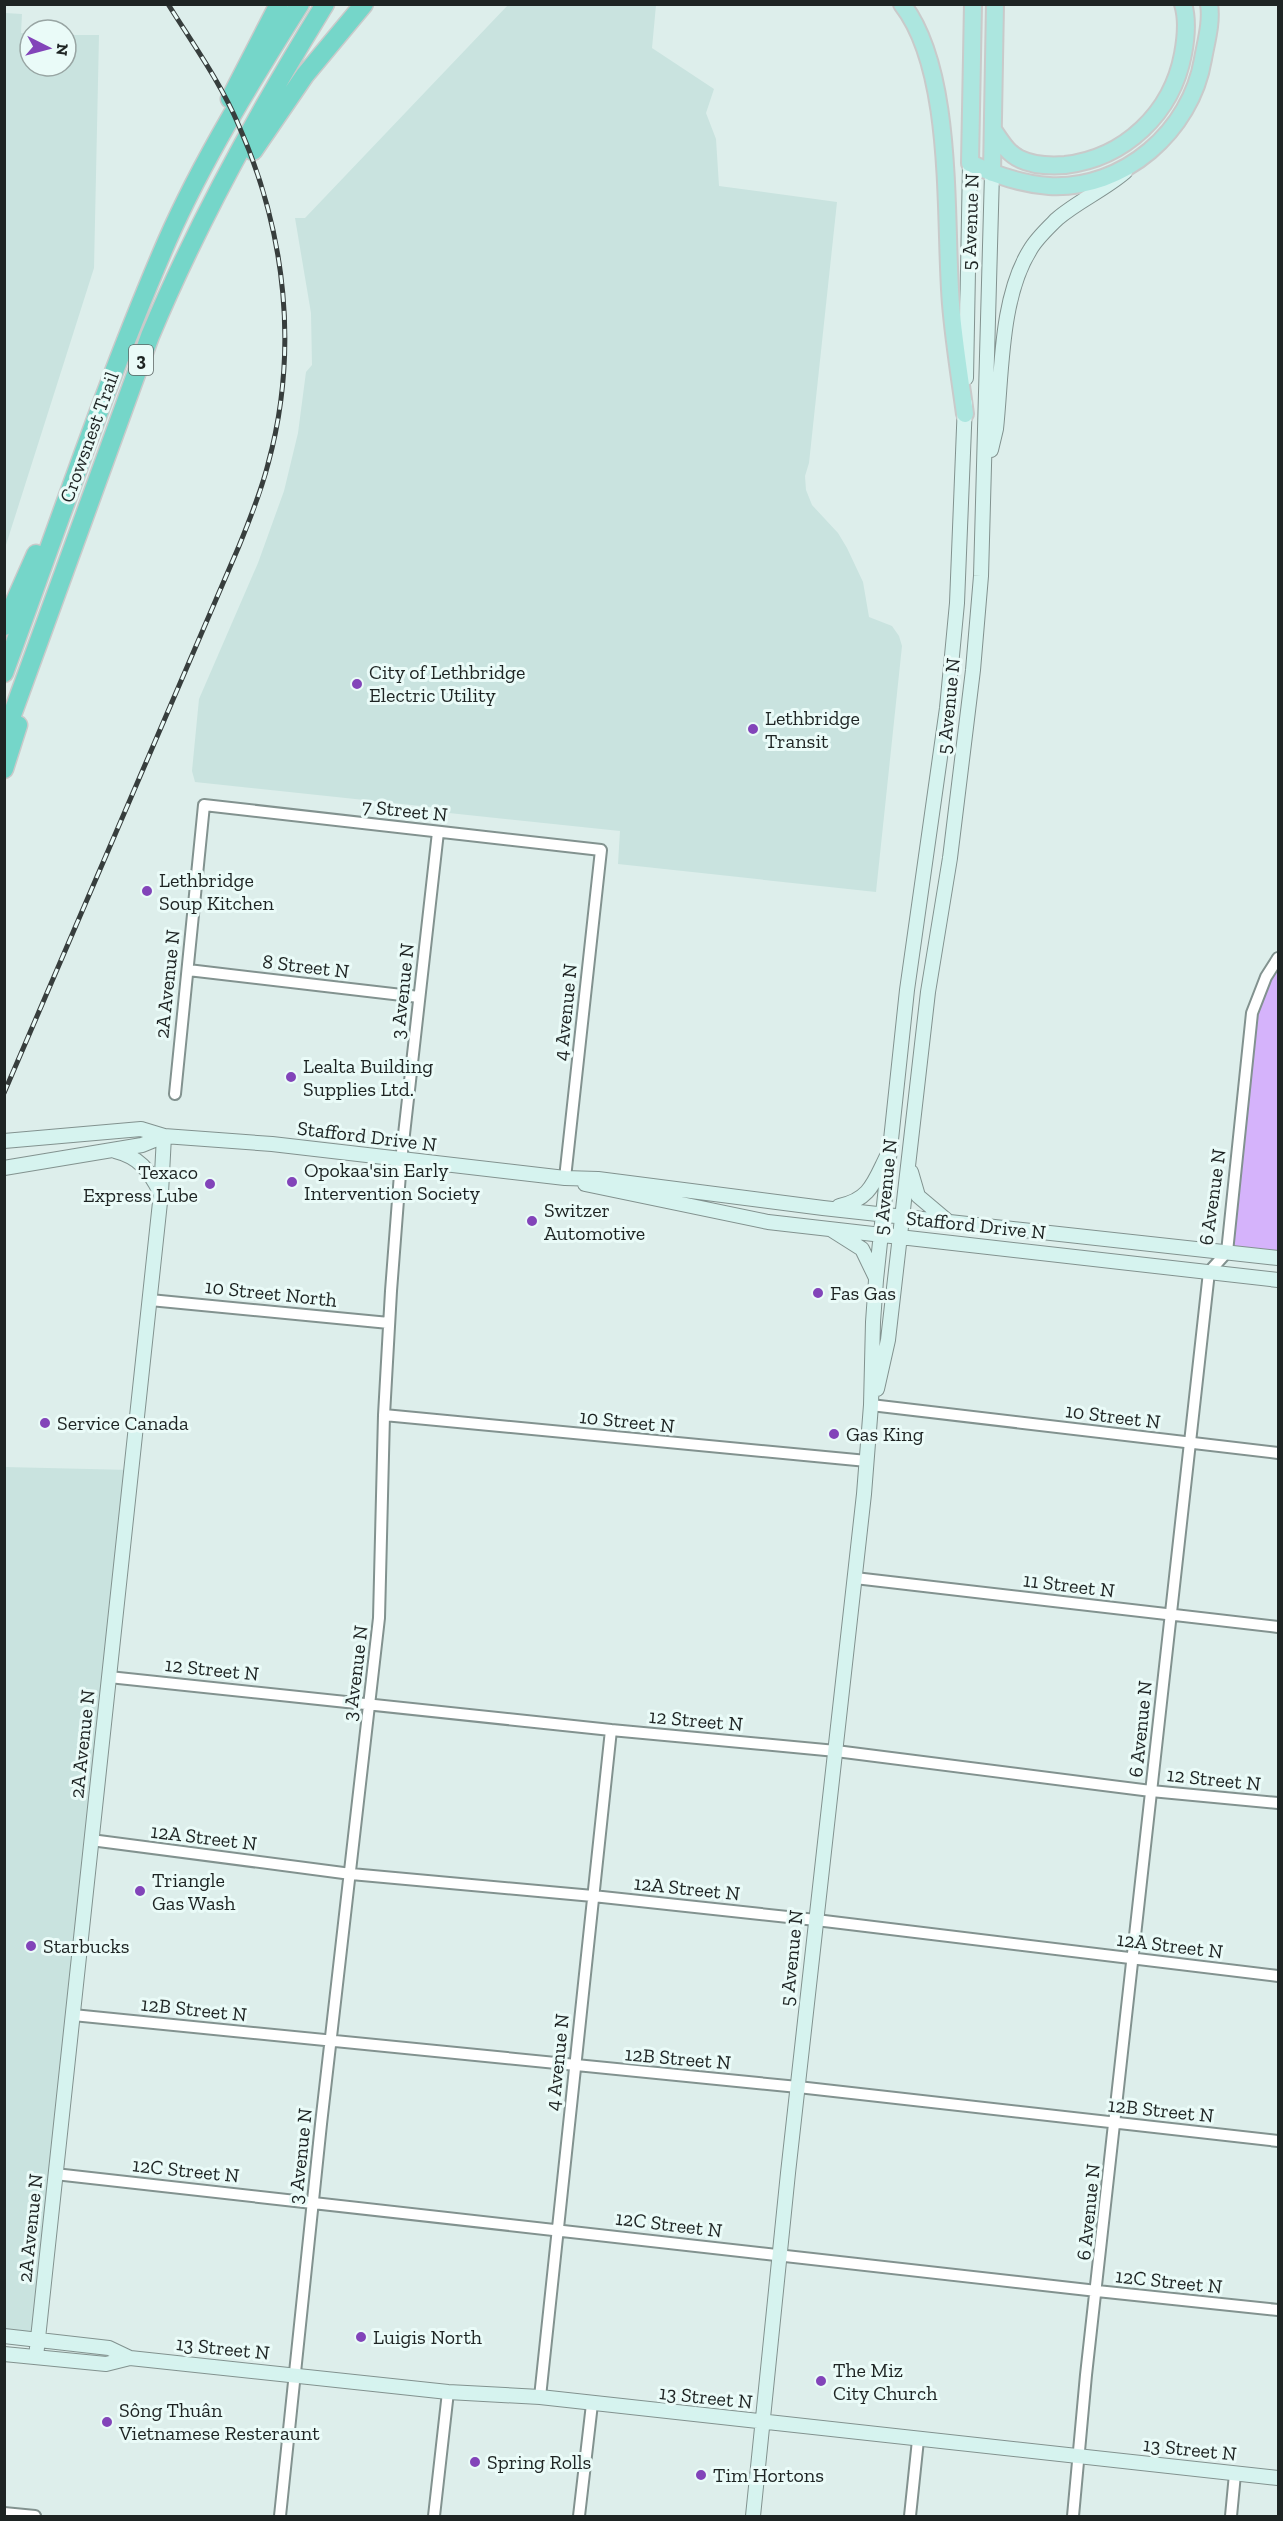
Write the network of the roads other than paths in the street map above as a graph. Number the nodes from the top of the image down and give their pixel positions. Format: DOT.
graph roads {
  1 [pos="279,4"];
  2 [pos="300,4"];
  3 [pos="325,4"];
  4 [pos="364,4"];
  5 [pos="902,4"];
  6 [pos="973,4"];
  7 [pos="995,4"];
  8 [pos="1183,4"];
  9 [pos="1210,6"];
  10 [pos="993,130"];
  11 [pos="970,164"];
  12 [pos="1132,165"];
  13 [pos="992,173"];
  14 [pos="150,336"];
  15 [pos="104,399"];
  16 [pos="965,414"];
  17 [pos="985,478"];
  18 [pos="81,524"];
  19 [pos="4,626"];
  20 [pos="4,674"];
  21 [pos="4,737"];
  22 [pos="4,769"];
  23 [pos="204,806"];
  24 [pos="438,832"];
  25 [pos="601,850"];
  26 [pos="1278,958"];
  27 [pos="188,970"];
  28 [pos="419,997"];
  29 [pos="175,1094"];
  30 [pos="164,1136"];
  31 [pos="11,1140"];
  32 [pos="891,1149"];
  33 [pos="110,1150"];
  34 [pos="401,1161"];
  35 [pos="909,1161"];
  36 [pos="6,1168"];
  37 [pos="565,1178"];
  38 [pos="161,1193"];
  39 [pos="823,1209"];
  40 [pos="884,1215"];
  41 [pos="902,1218"];
  42 [pos="950,1223"];
  43 [pos="830,1228"];
  44 [pos="882,1234"];
  45 [pos="901,1236"];
  46 [pos="1227,1252"];
  47 [pos="1278,1258"];
  48 [pos="1209,1272"];
  49 [pos="876,1280"];
  50 [pos="1278,1280"];
  51 [pos="150,1299"];
  52 [pos="389,1323"];
  53 [pos="871,1405"];
  54 [pos="384,1415"];
  55 [pos="1188,1443"];
  56 [pos="1278,1453"];
  57 [pos="867,1461"];
  58 [pos="855,1578"];
  59 [pos="1171,1615"];
  60 [pos="1278,1627"];
  61 [pos="109,1677"];
  62 [pos="370,1704"];
  63 [pos="611,1730"];
  64 [pos="836,1751"];
  65 [pos="1151,1791"];
  66 [pos="1278,1803"];
  67 [pos="91,1840"];
  68 [pos="351,1874"];
  69 [pos="593,1896"];
  70 [pos="816,1920"];
  71 [pos="1133,1959"];
  72 [pos="1278,1976"];
  73 [pos="73,2015"];
  74 [pos="331,2041"];
  75 [pos="575,2066"];
  76 [pos="798,2087"];
  77 [pos="1116,2124"];
  78 [pos="1278,2141"];
  79 [pos="55,2174"];
  80 [pos="314,2202"];
  81 [pos="558,2229"];
  82 [pos="780,2256"];
  83 [pos="1097,2291"];
  84 [pos="1278,2310"];
  85 [pos="4,2336"];
  86 [pos="38,2340"];
  87 [pos="4,2354"];
  88 [pos="36,2357"];
  89 [pos="130,2358"];
  90 [pos="295,2375"];
  91 [pos="448,2392"];
  92 [pos="540,2397"];
  93 [pos="592,2404"];
  94 [pos="763,2423"];
  95 [pos="918,2439"];
  96 [pos="1078,2457"];
  97 [pos="1235,2474"];
  98 [pos="1278,2478"];
  99 [pos="4,2513"];
  100 [pos="35,2517"];
  101 [pos="280,2517"];
  102 [pos="434,2517"];
  103 [pos="579,2517"];
  104 [pos="753,2517"];
  105 [pos="910,2517"];
  106 [pos="1073,2517"];
  107 [pos="1231,2517"];
  1 -- 15 [label="highway"];
  2 -- 15 [label="highway, Crowsnest Trail / 3"];
  3 -- 14 [label="highway, Crowsnest Trail / 3"];
  4 -- 14 [label="highway"];
  5 -- 16 [label="main road"];
  6 -- 11 [label="main road, 5 Avenue N"];
  7 -- 10 [label="main road, 5 Avenue N"];
  8 -- 10 [label="main road"];
  9 -- 12 [label="main road"];
  10 -- 13 [label="main road, 5 Avenue N"];
  11 -- 13 [label="main road"];
  11 -- 16 [label="main road, 5 Avenue N"];
  12 -- 13 [label="main road"];
  12 -- 17 [label="main road"];
  13 -- 17 [label="main road, 5 Avenue N"];
  14 -- 18 [label="highway, Crowsnest Trail / 3"];
  15 -- 19 [label="highway"];
  15 -- 20 [label="highway, Crowsnest Trail / 3"];
  16 -- 32 [label="main road, 5 Avenue N"];
  17 -- 35 [label="main road, 5 Avenue N"];
  18 -- 21 [label="highway, Crowsnest Trail / 3"];
  18 -- 22 [label="highway"];
  23 -- 24 [label="street, 7 Street N"];
  23 -- 27 [label="street, 2A Avenue N"];
  24 -- 25 [label="street, 7 Street N"];
  24 -- 28 [label="street, 3 Avenue N"];
  25 -- 37 [label="street, 4 Avenue N"];
  26 -- 46 [label="street, 6 Avenue N"];
  27 -- 28 [label="street, 8 Street N"];
  27 -- 29 [label="street, 2A Avenue N"];
  28 -- 34 [label="street, 3 Avenue N"];
  30 -- 31 [label="main road, Stafford Drive N"];
  30 -- 33 [label="main road, Stafford Drive N"];
  30 -- 34 [label="main road, Stafford Drive N"];
  30 -- 38 [label="main road, 2A Avenue N"];
  32 -- 39 [label="main road"];
  32 -- 40 [label="main road, 5 Avenue N"];
  33 -- 36 [label="main road, Stafford Drive N"];
  33 -- 38 [label="main road"];
  34 -- 37 [label="main road, Stafford Drive N"];
  34 -- 52 [label="street, 3 Avenue N"];
  35 -- 41 [label="main road, 5 Avenue N"];
  35 -- 42 [label="main road"];
  37 -- 39 [label="main road, Stafford Drive N"];
  37 -- 43 [label="main road, Stafford Drive N"];
  38 -- 51 [label="main road, 2A Avenue N"];
  39 -- 40 [label="main road, Stafford Drive N"];
  40 -- 41 [label="main road, Stafford Drive N"];
  40 -- 44 [label="main road, 5 Avenue N"];
  41 -- 42 [label="main road, Stafford Drive N"];
  41 -- 45 [label="main road, 5 Avenue N"];
  42 -- 46 [label="main road, Stafford Drive N"];
  43 -- 44 [label="main road, Stafford Drive N"];
  43 -- 49 [label="main road"];
  44 -- 45 [label="main road, Stafford Drive N"];
  44 -- 49 [label="main road, 5 Avenue N"];
  45 -- 48 [label="main road, Stafford Drive N"];
  45 -- 53 [label="main road, 5 Avenue N"];
  46 -- 47 [label="main road, Stafford Drive N"];
  46 -- 48 [label="street, 6 Avenue N"];
  48 -- 50 [label="main road, Stafford Drive N"];
  48 -- 55 [label="street, 6 Avenue N"];
  49 -- 53 [label="main road, 5 Avenue N"];
  51 -- 52 [label="street, 10 Street North"];
  51 -- 61 [label="main road, 2A Avenue N"];
  52 -- 54 [label="street, 3 Avenue N"];
  53 -- 55 [label="street, 10 Street N"];
  53 -- 57 [label="main road, 5 Avenue N"];
  54 -- 57 [label="street, 10 Street N"];
  54 -- 62 [label="street, 3 Avenue N"];
  55 -- 56 [label="street, 10 Street N"];
  55 -- 59 [label="street, 6 Avenue N"];
  57 -- 58 [label="main road, 5 Avenue N"];
  58 -- 59 [label="street, 11 Street N"];
  58 -- 64 [label="main road, 5 Avenue N"];
  59 -- 60 [label="street, 11 Street N"];
  59 -- 65 [label="street, 6 Avenue N"];
  61 -- 62 [label="street, 12 Street N"];
  61 -- 67 [label="main road, 2A Avenue N"];
  62 -- 63 [label="street, 12 Street N"];
  62 -- 68 [label="street, 3 Avenue N"];
  63 -- 64 [label="street, 12 Street N"];
  63 -- 69 [label="street, 4 Avenue N"];
  64 -- 65 [label="street, 12 Street N"];
  64 -- 70 [label="main road, 5 Avenue N"];
  65 -- 66 [label="street, 12 Street N"];
  65 -- 71 [label="street, 6 Avenue N"];
  67 -- 68 [label="street, 12A Street N"];
  67 -- 73 [label="main road, 2A Avenue N"];
  68 -- 69 [label="street, 12A Street N"];
  68 -- 74 [label="street, 3 Avenue N"];
  69 -- 70 [label="street, 12A Street N"];
  69 -- 75 [label="street, 4 Avenue N"];
  70 -- 71 [label="street, 12A Street N"];
  70 -- 76 [label="main road, 5 Avenue N"];
  71 -- 72 [label="street, 12A Street N"];
  71 -- 77 [label="street, 6 Avenue N"];
  73 -- 74 [label="street, 12B Street N"];
  73 -- 79 [label="main road, 2A Avenue N"];
  74 -- 75 [label="street, 12B Street N"];
  74 -- 80 [label="street, 3 Avenue N"];
  75 -- 76 [label="street, 12B Street N"];
  75 -- 81 [label="street, 4 Avenue N"];
  76 -- 77 [label="street, 12B Street N"];
  76 -- 82 [label="main road, 5 Avenue N"];
  77 -- 78 [label="street, 12B Street N"];
  77 -- 83 [label="street, 6 Avenue N"];
  79 -- 80 [label="street, 12C Street N"];
  79 -- 86 [label="main road, 2A Avenue N"];
  80 -- 81 [label="street, 12C Street N"];
  80 -- 90 [label="street, 3 Avenue N"];
  81 -- 82 [label="street, 12C Street N"];
  81 -- 92 [label="street, 4 Avenue N"];
  82 -- 83 [label="street, 12C Street N"];
  82 -- 94 [label="main road, 5 Avenue N"];
  83 -- 84 [label="street, 12C Street N"];
  83 -- 96 [label="street, 6 Avenue N"];
  85 -- 86 [label="main road, 13 Street N"];
  86 -- 88 [label="main road, 2A Avenue N"];
  86 -- 89 [label="main road, 13 Street N"];
  87 -- 88 [label="main road, 13 Street N"];
  88 -- 89 [label="main road, 13 Street N"];
  89 -- 90 [label="main road, 13 Street N"];
  90 -- 91 [label="main road, 13 Street N"];
  90 -- 101 [label="street, 3 Avenue N"];
  91 -- 92 [label="main road, 13 Street N"];
  91 -- 102 [label="street"];
  92 -- 93 [label="main road, 13 Street N"];
  93 -- 94 [label="main road, 13 Street N"];
  93 -- 103 [label="street"];
  94 -- 95 [label="main road, 13 Street N"];
  94 -- 104 [label="main road, 5 Avenue N"];
  95 -- 96 [label="main road, 13 Street N"];
  95 -- 105 [label="street"];
  96 -- 97 [label="main road, 13 Street N"];
  96 -- 106 [label="street, 6 Avenue N"];
  97 -- 98 [label="main road, 13 Street N"];
  97 -- 107 [label="street"];
  99 -- 100 [label="street"];
}
